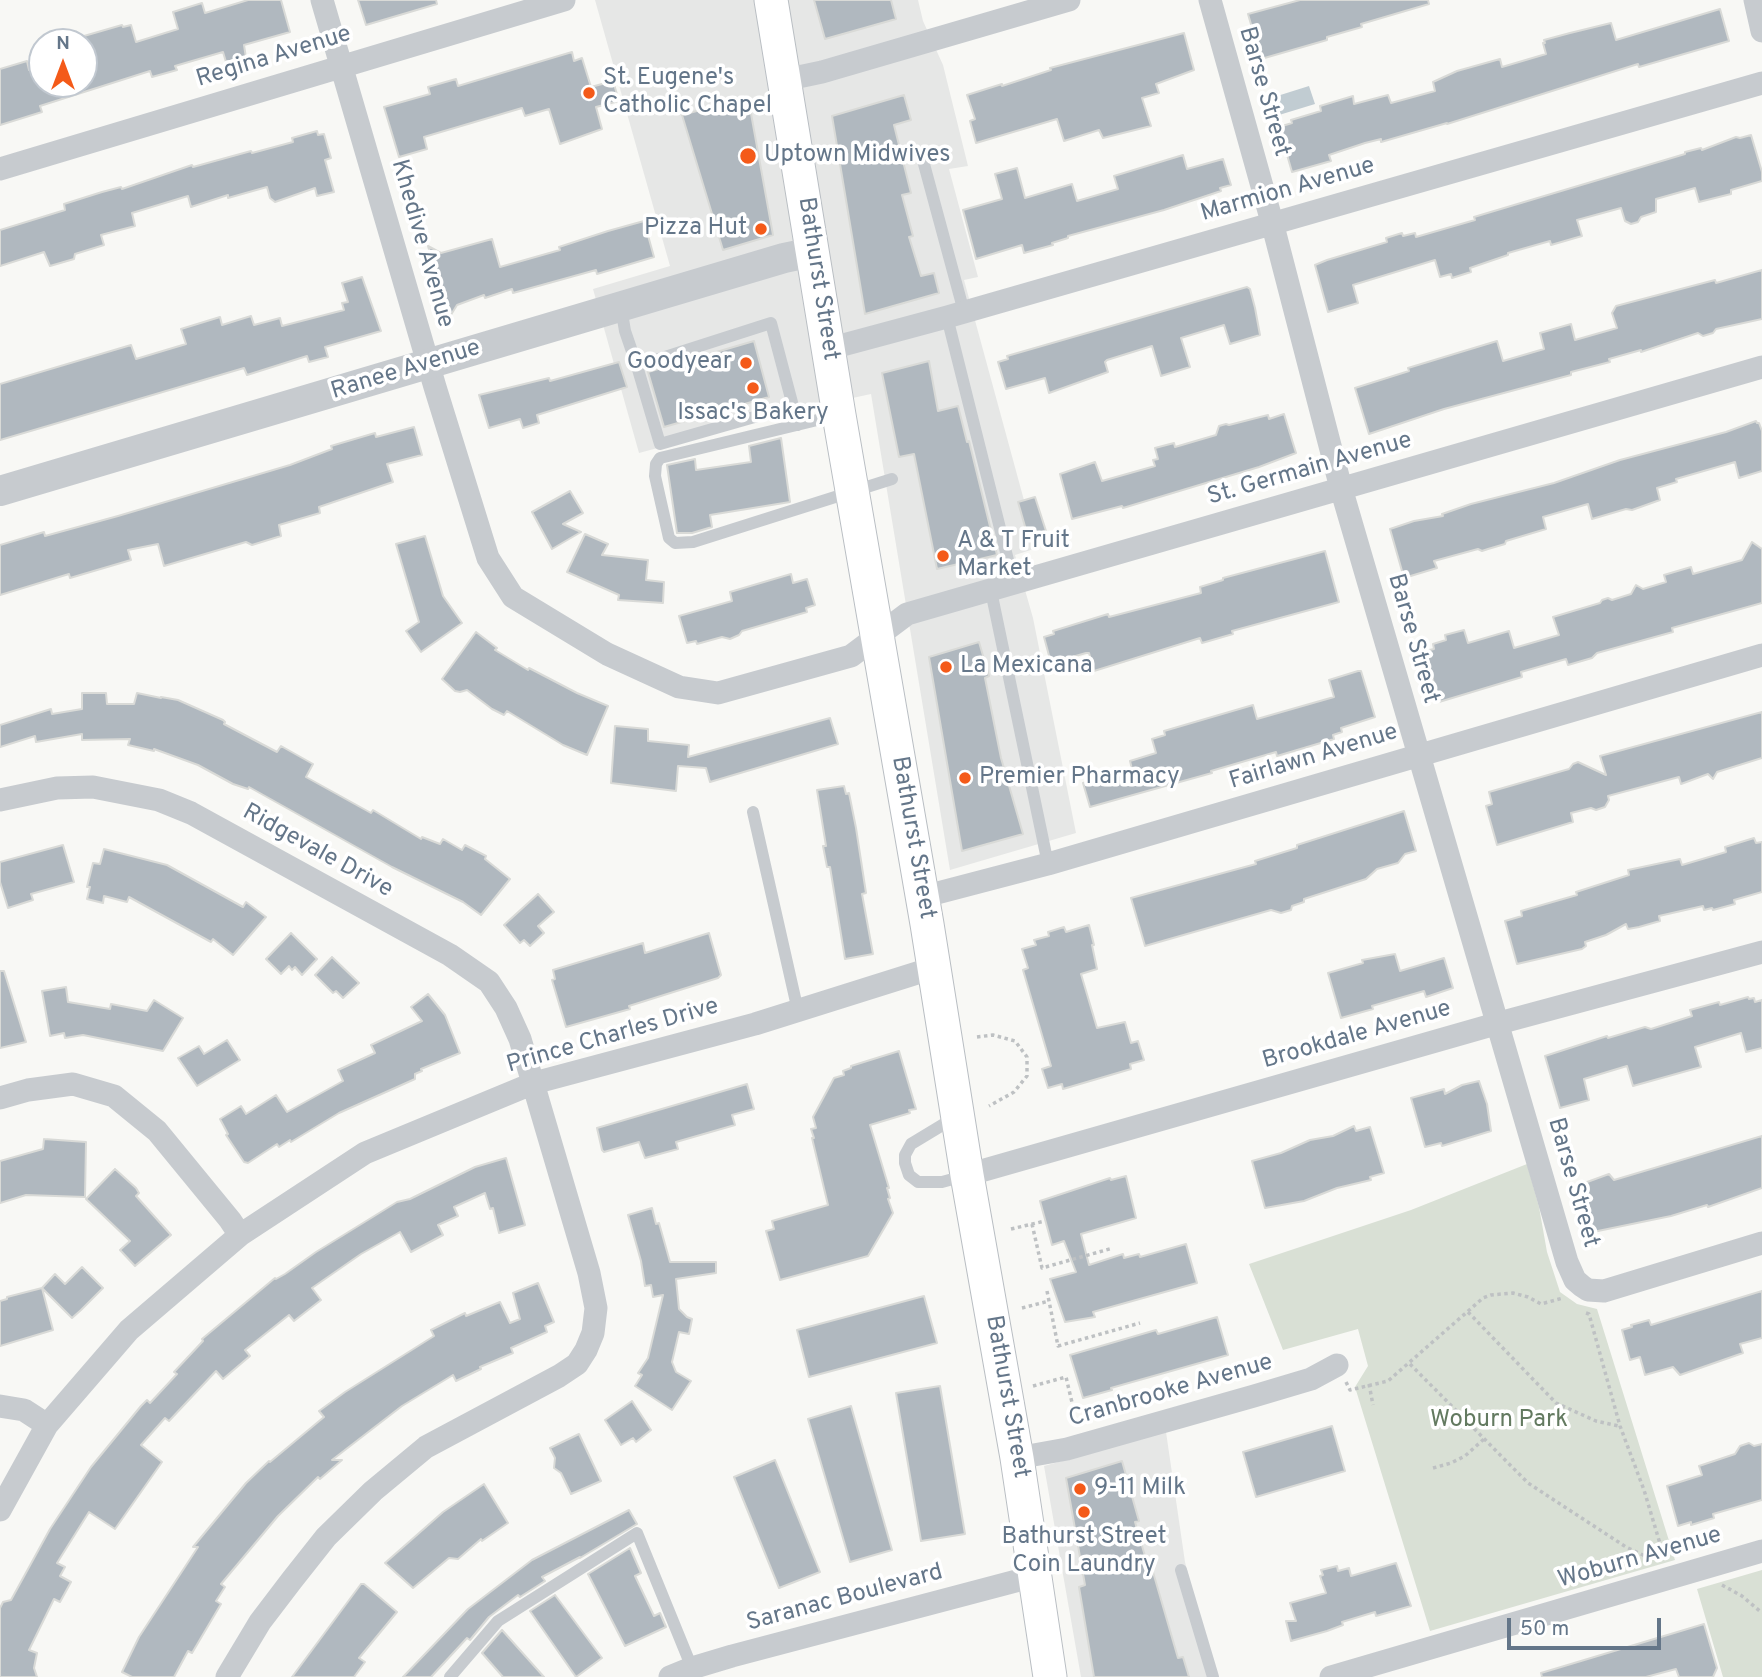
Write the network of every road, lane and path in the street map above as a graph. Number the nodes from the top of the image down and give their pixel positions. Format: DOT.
graph roads {
  1 [pos="322,0"];
  2 [pos="564,0"];
  3 [pos="771,0"];
  4 [pos="1069,0"];
  5 [pos="1210,0"];
  6 [pos="1755,0"];
  7 [pos="1762,31"];
  8 [pos="342,65"];
  9 [pos="784,79"];
  10 [pos="1762,83"];
  11 [pos="921,153"];
  12 [pos="0,169"];
  13 [pos="1272,222"];
  14 [pos="813,252"];
  15 [pos="621,307"];
  16 [pos="956,315"];
  17 [pos="828,349"];
  18 [pos="429,364"];
  19 [pos="637,366"];
  20 [pos="1762,367"];
  21 [pos="793,406"];
  22 [pos="839,415"];
  23 [pos="797,425"];
  24 [pos="892,480"];
  25 [pos="1342,488"];
  26 [pos="0,491"];
  27 [pos="853,491"];
  28 [pos="1014,584"];
  29 [pos="991,591"];
  30 [pos="878,636"];
  31 [pos="1762,655"];
  32 [pos="1418,754"];
  33 [pos="0,800"];
  34 [pos="753,812"];
  35 [pos="1048,864"];
  36 [pos="922,897"];
  37 [pos="1762,952"];
  38 [pos="933,968"];
  39 [pos="798,1011"];
  40 [pos="1499,1023"];
  41 [pos="977,1037"];
  42 [pos="534,1083"];
  43 [pos="0,1098"];
  44 [pos="989,1106"];
  45 [pos="958,1116"];
  46 [pos="967,1175"];
  47 [pos="1045,1221"];
  48 [pos="1032,1224"];
  49 [pos="1011,1229"];
  50 [pos="240,1235"];
  51 [pos="1762,1243"];
  52 [pos="1113,1248"];
  53 [pos="1047,1291"];
  54 [pos="1576,1295"];
  55 [pos="1560,1300"];
  56 [pos="1049,1301"];
  57 [pos="1022,1308"];
  58 [pos="1579,1309"];
  59 [pos="1468,1312"];
  60 [pos="1140,1323"];
  61 [pos="1410,1364"];
  62 [pos="1336,1365"];
  63 [pos="1369,1384"];
  64 [pos="1033,1386"];
  65 [pos="1373,1405"];
  66 [pos="0,1406"];
  67 [pos="1074,1411"];
  68 [pos="47,1425"];
  69 [pos="1620,1426"];
  70 [pos="1484,1439"];
  71 [pos="1017,1458"];
  72 [pos="1433,1468"];
  73 [pos="0,1510"];
  74 [pos="1762,1551"];
  75 [pos="1667,1566"];
  76 [pos="1181,1570"];
  77 [pos="1695,1570"];
  78 [pos="1035,1576"];
  79 [pos="1762,1613"];
  80 [pos="692,1668"];
  81 [pos="227,1677"];
  82 [pos="450,1677"];
  83 [pos="670,1677"];
  84 [pos="1050,1677"];
  85 [pos="1213,1677"];
  86 [pos="1331,1677"];
  1 -- 8 [label="street, Khedive Avenue"];
  2 -- 8 [label="street, Regina Avenue"];
  3 -- 9 [label="main road, Bathurst Street"];
  4 -- 9 [label="street"];
  5 -- 13 [label="street, Barse Street"];
  6 -- 7 [label="street"];
  8 -- 12 [label="street, Regina Avenue"];
  8 -- 18 [label="street, Khedive Avenue"];
  9 -- 14 [label="main road, Bathurst Street"];
  10 -- 13 [label="street, Marmion Avenue"];
  11 -- 16 [label="lane"];
  13 -- 16 [label="street, Marmion Avenue"];
  13 -- 25 [label="street, Barse Street"];
  14 -- 15 [label="street, Ranee Avenue"];
  14 -- 17 [label="main road, Bathurst Street"];
  15 -- 18 [label="street, Ranee Avenue"];
  15 -- 19 [label="lane"];
  16 -- 17 [label="street, Marmion Avenue"];
  16 -- 28 [label="lane"];
  17 -- 22 [label="main road, Bathurst Street"];
  18 -- 26 [label="street, Ranee Avenue"];
  18 -- 30 [label="street, Khedive Avenue"];
  19 -- 21 [label="lane"];
  19 -- 21 [label="lane"];
  20 -- 25 [label="street, St. Germain Avenue"];
  21 -- 23 [label="lane"];
  22 -- 23 [label="lane"];
  22 -- 27 [label="main road, Bathurst Street"];
  23 -- 27 [label="lane"];
  24 -- 27 [label="lane"];
  25 -- 28 [label="street, St. Germain Avenue"];
  25 -- 32 [label="street, Barse Street"];
  27 -- 30 [label="main road, Bathurst Street"];
  28 -- 29 [label="street, St. Germain Avenue"];
  29 -- 30 [label="street, St. Germain Avenue"];
  29 -- 35 [label="lane"];
  30 -- 36 [label="main road, Bathurst Street"];
  31 -- 32 [label="street, Fairlawn Avenue"];
  32 -- 35 [label="street, Fairlawn Avenue"];
  32 -- 40 [label="street, Barse Street"];
  33 -- 42 [label="street, Ridgevale Drive"];
  34 -- 39 [label="lane"];
  35 -- 36 [label="street, Fairlawn Avenue"];
  36 -- 38 [label="main road, Bathurst Street"];
  37 -- 40 [label="street, Brookdale Avenue"];
  38 -- 39 [label="street, Prince Charles Drive"];
  38 -- 45 [label="main road, Bathurst Street"];
  39 -- 42 [label="street, Prince Charles Drive"];
  40 -- 46 [label="street, Brookdale Avenue"];
  40 -- 54 [label="street, Barse Street"];
  41 -- 44 [label="path"];
  42 -- 50 [label="street, Prince Charles Drive"];
  42 -- 81 [label="street, Ridgevale Drive"];
  43 -- 50 [label="street"];
  45 -- 46 [label="main road, Bathurst Street"];
  45 -- 46 [label="lane"];
  46 -- 71 [label="main road, Bathurst Street"];
  47 -- 48 [label="path"];
  48 -- 49 [label="path"];
  48 -- 52 [label="path"];
  50 -- 68 [label="street, Prince Charles Drive"];
  51 -- 54 [label="street"];
  53 -- 56 [label="path"];
  54 -- 55 [label="path"];
  54 -- 55 [label="path"];
  55 -- 59 [label="path"];
  56 -- 57 [label="path"];
  56 -- 60 [label="path"];
  58 -- 69 [label="path"];
  59 -- 61 [label="path"];
  59 -- 69 [label="path"];
  61 -- 63 [label="path"];
  61 -- 70 [label="path"];
  62 -- 63 [label="path"];
  62 -- 71 [label="street, Cranbrooke Avenue"];
  63 -- 65 [label="path"];
  64 -- 67 [label="path"];
  66 -- 68 [label="street"];
  68 -- 73 [label="street, Prince Charles Drive"];
  69 -- 75 [label="path"];
  70 -- 72 [label="path"];
  70 -- 75 [label="path"];
  71 -- 78 [label="main road, Bathurst Street"];
  74 -- 77 [label="street, Woburn Avenue"];
  75 -- 77 [label="path"];
  76 -- 85 [label="lane"];
  77 -- 79 [label="path"];
  77 -- 86 [label="street, Woburn Avenue"];
  78 -- 80 [label="street, Saranac Boulevard"];
  78 -- 84 [label="main road, Bathurst Street"];
  80 -- 82 [label="lane"];
  80 -- 83 [label="street, Saranac Boulevard"];
}
